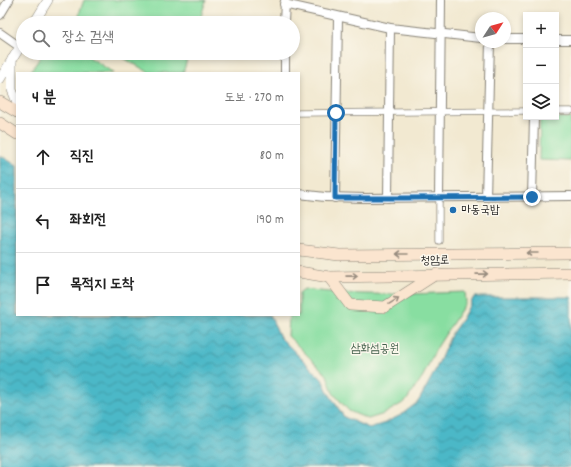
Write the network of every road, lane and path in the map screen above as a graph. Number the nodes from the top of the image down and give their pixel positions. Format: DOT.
graph roads {
  1 [pos="9,0"];
  2 [pos="48,0"];
  3 [pos="441,0"];
  4 [pos="284,2"];
  5 [pos="0,15"];
  6 [pos="38,16"];
  7 [pos="284,16"];
  8 [pos="338,18"];
  9 [pos="390,28"];
  10 [pos="0,33"];
  11 [pos="441,35"];
  12 [pos="475,38"];
  13 [pos="511,39"];
  14 [pos="523,39"];
  15 [pos="559,40"];
  16 [pos="571,40"];
  17 [pos="16,41"];
  18 [pos="490,48"];
  19 [pos="16,52"];
  20 [pos="12,59"];
  21 [pos="285,60"];
  22 [pos="0,70"];
  23 [pos="285,72"];
  24 [pos="0,79"];
  25 [pos="16,100"];
  26 [pos="0,102"];
  27 [pos="16,111"];
  28 [pos="523,111"];
  29 [pos="559,111"];
  30 [pos="571,111"];
  31 [pos="389,112"];
  32 [pos="440,112"];
  33 [pos="488,112"];
  34 [pos="300,113"];
  35 [pos="336,113"];
  36 [pos="534,120"];
  37 [pos="0,123"];
  38 [pos="16,133"];
  39 [pos="300,194"];
  40 [pos="571,196"];
  41 [pos="486,197"];
  42 [pos="532,197"];
  43 [pos="335,198"];
  44 [pos="388,198"];
  45 [pos="439,198"];
  46 [pos="439,241"];
  47 [pos="300,250"];
  48 [pos="571,253"];
  49 [pos="300,272"];
  50 [pos="571,272"];
  51 [pos="436,274"];
  52 [pos="329,276"];
  1 -- 5 [label="street"];
  2 -- 6 [label="street"];
  3 -- 11 [label="street"];
  4 -- 7 [label="street"];
  4 -- 8 [label="street"];
  8 -- 9 [label="street"];
  8 -- 35 [label="street"];
  9 -- 11 [label="street"];
  9 -- 31 [label="street"];
  10 -- 17 [label="street"];
  11 -- 12 [label="street"];
  11 -- 32 [label="street"];
  13 -- 14 [label="street"];
  15 -- 16 [label="street"];
  18 -- 33 [label="street"];
  19 -- 20 [label="street"];
  20 -- 22 [label="street"];
  20 -- 24 [label="street"];
  20 -- 25 [label="street"];
  21 -- 23 [label="street"];
  26 -- 27 [label="main road"];
  28 -- 33 [label="street"];
  29 -- 30 [label="street"];
  31 -- 32 [label="street"];
  31 -- 35 [label="street"];
  31 -- 44 [label="street"];
  32 -- 33 [label="street"];
  32 -- 45 [label="street"];
  33 -- 41 [label="street"];
  34 -- 35 [label="street"];
  35 -- 43 [label="street"];
  36 -- 42 [label="street"];
  37 -- 38 [label="main road"];
  39 -- 43 [label="street"];
  40 -- 42 [label="street"];
  41 -- 42 [label="street"];
  41 -- 45 [label="street"];
  43 -- 44 [label="street"];
  44 -- 45 [label="street"];
  45 -- 46 [label="street"];
  48 -- 47 [label="main road, 청암로, one-way"];
  49 -- 52 [label="main road, 청암로"];
  51 -- 50 [label="main road, 청암로, one-way"];
  52 -- 51 [label="main road, 청암로, one-way"];
  52 -- 51 [label="main road, one-way"];
}
